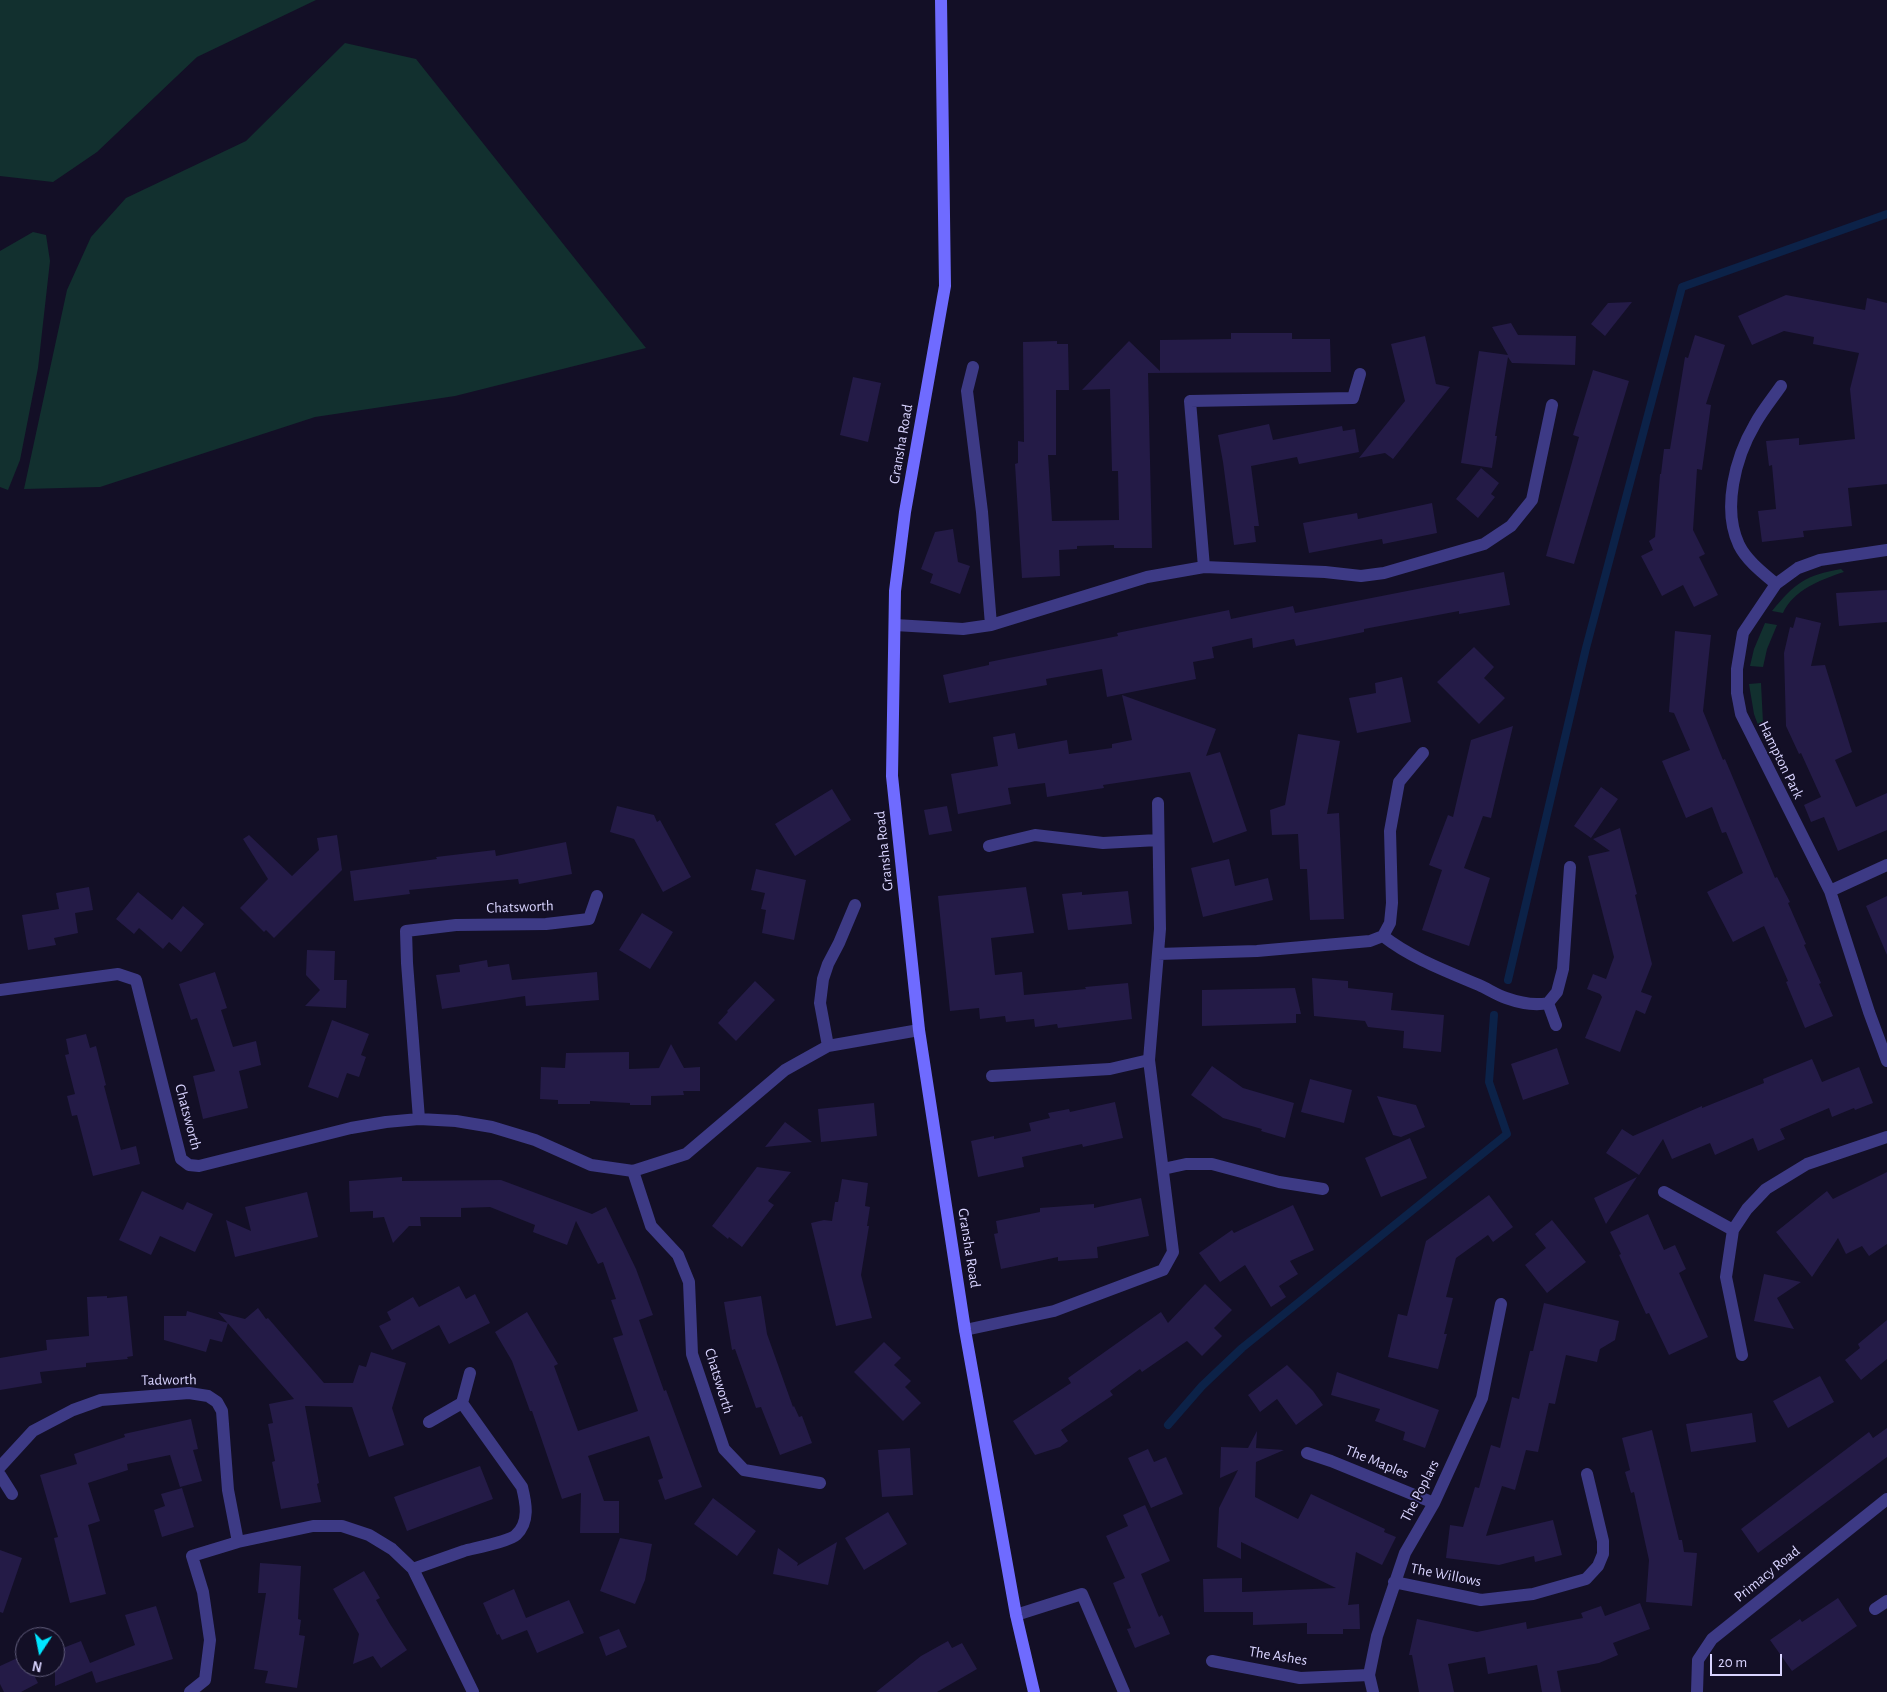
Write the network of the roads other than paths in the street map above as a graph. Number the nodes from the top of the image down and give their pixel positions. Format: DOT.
graph roads {
  1 [pos="941,0"];
  2 [pos="973,367"];
  3 [pos="1360,374"];
  4 [pos="1781,386"];
  5 [pos="1552,405"];
  6 [pos="1887,550"];
  7 [pos="1204,567"];
  8 [pos="1776,584"];
  9 [pos="894,625"];
  10 [pos="991,625"];
  11 [pos="1423,753"];
  12 [pos="1158,803"];
  13 [pos="1158,840"];
  14 [pos="989,846"];
  15 [pos="1887,865"];
  16 [pos="1570,867"];
  17 [pos="1830,891"];
  18 [pos="597,896"];
  19 [pos="855,906"];
  20 [pos="1384,936"];
  21 [pos="1158,954"];
  22 [pos="0,990"];
  23 [pos="1548,1003"];
  24 [pos="1556,1025"];
  25 [pos="919,1030"];
  26 [pos="828,1046"];
  27 [pos="1149,1060"];
  28 [pos="1887,1061"];
  29 [pos="992,1076"];
  30 [pos="419,1120"];
  31 [pos="1887,1137"];
  32 [pos="1163,1169"];
  33 [pos="633,1171"];
  34 [pos="1323,1189"];
  35 [pos="1664,1192"];
  36 [pos="1732,1230"];
  37 [pos="1501,1304"];
  38 [pos="965,1330"];
  39 [pos="1742,1355"];
  40 [pos="470,1373"];
  41 [pos="462,1403"];
  42 [pos="430,1422"];
  43 [pos="1307,1454"];
  44 [pos="0,1467"];
  45 [pos="1588,1474"];
  46 [pos="0,1475"];
  47 [pos="820,1483"];
  48 [pos="12,1494"];
  49 [pos="1887,1499"];
  50 [pos="1434,1503"];
  51 [pos="238,1542"];
  52 [pos="413,1569"];
  53 [pos="1394,1582"];
  54 [pos="1887,1601"];
  55 [pos="1875,1609"];
  56 [pos="1016,1615"];
  57 [pos="1212,1661"];
  58 [pos="1369,1675"];
  59 [pos="190,1692"];
  60 [pos="473,1692"];
  61 [pos="1034,1692"];
  62 [pos="1124,1692"];
  63 [pos="1373,1692"];
  64 [pos="1697,1692"];
  1 -- 9 [label="street, Gransha Road"];
  2 -- 10 [label="street"];
  3 -- 7 [label="street"];
  4 -- 8 [label="street"];
  5 -- 7 [label="street"];
  6 -- 8 [label="street, Hampton Park"];
  7 -- 10 [label="street"];
  8 -- 17 [label="street, Hampton Park"];
  9 -- 10 [label="street"];
  9 -- 25 [label="street, Gransha Road"];
  11 -- 20 [label="street"];
  12 -- 13 [label="street"];
  13 -- 14 [label="street"];
  13 -- 21 [label="street"];
  15 -- 17 [label="street"];
  16 -- 23 [label="street"];
  17 -- 28 [label="street, Hampton Park"];
  18 -- 30 [label="street, Chatsworth"];
  19 -- 26 [label="street"];
  20 -- 21 [label="street"];
  20 -- 23 [label="street"];
  21 -- 27 [label="street"];
  22 -- 30 [label="street, Chatsworth"];
  23 -- 24 [label="street"];
  25 -- 26 [label="street, Chatsworth"];
  25 -- 38 [label="street, Gransha Road"];
  26 -- 33 [label="street, Chatsworth"];
  27 -- 29 [label="street"];
  27 -- 32 [label="street"];
  30 -- 33 [label="street, Chatsworth"];
  31 -- 36 [label="street"];
  32 -- 34 [label="street"];
  32 -- 38 [label="street"];
  33 -- 47 [label="street, Chatsworth"];
  35 -- 36 [label="street"];
  36 -- 39 [label="street"];
  37 -- 50 [label="street, The Poplars"];
  38 -- 56 [label="street, Gransha Road"];
  40 -- 41 [label="street"];
  41 -- 42 [label="street"];
  41 -- 52 [label="street"];
  43 -- 50 [label="street, The Maples"];
  44 -- 51 [label="street, Tadworth"];
  45 -- 53 [label="street, The Willows"];
  46 -- 48 [label="street"];
  49 -- 64 [label="street, Primacy Road"];
  50 -- 53 [label="street, The Poplars"];
  51 -- 52 [label="street"];
  51 -- 59 [label="street"];
  52 -- 60 [label="street"];
  53 -- 58 [label="street, The Poplars"];
  54 -- 55 [label="street"];
  56 -- 61 [label="street, Gransha Road"];
  56 -- 62 [label="street"];
  57 -- 58 [label="street, The Ashes"];
  58 -- 63 [label="street, The Poplars"];
}
